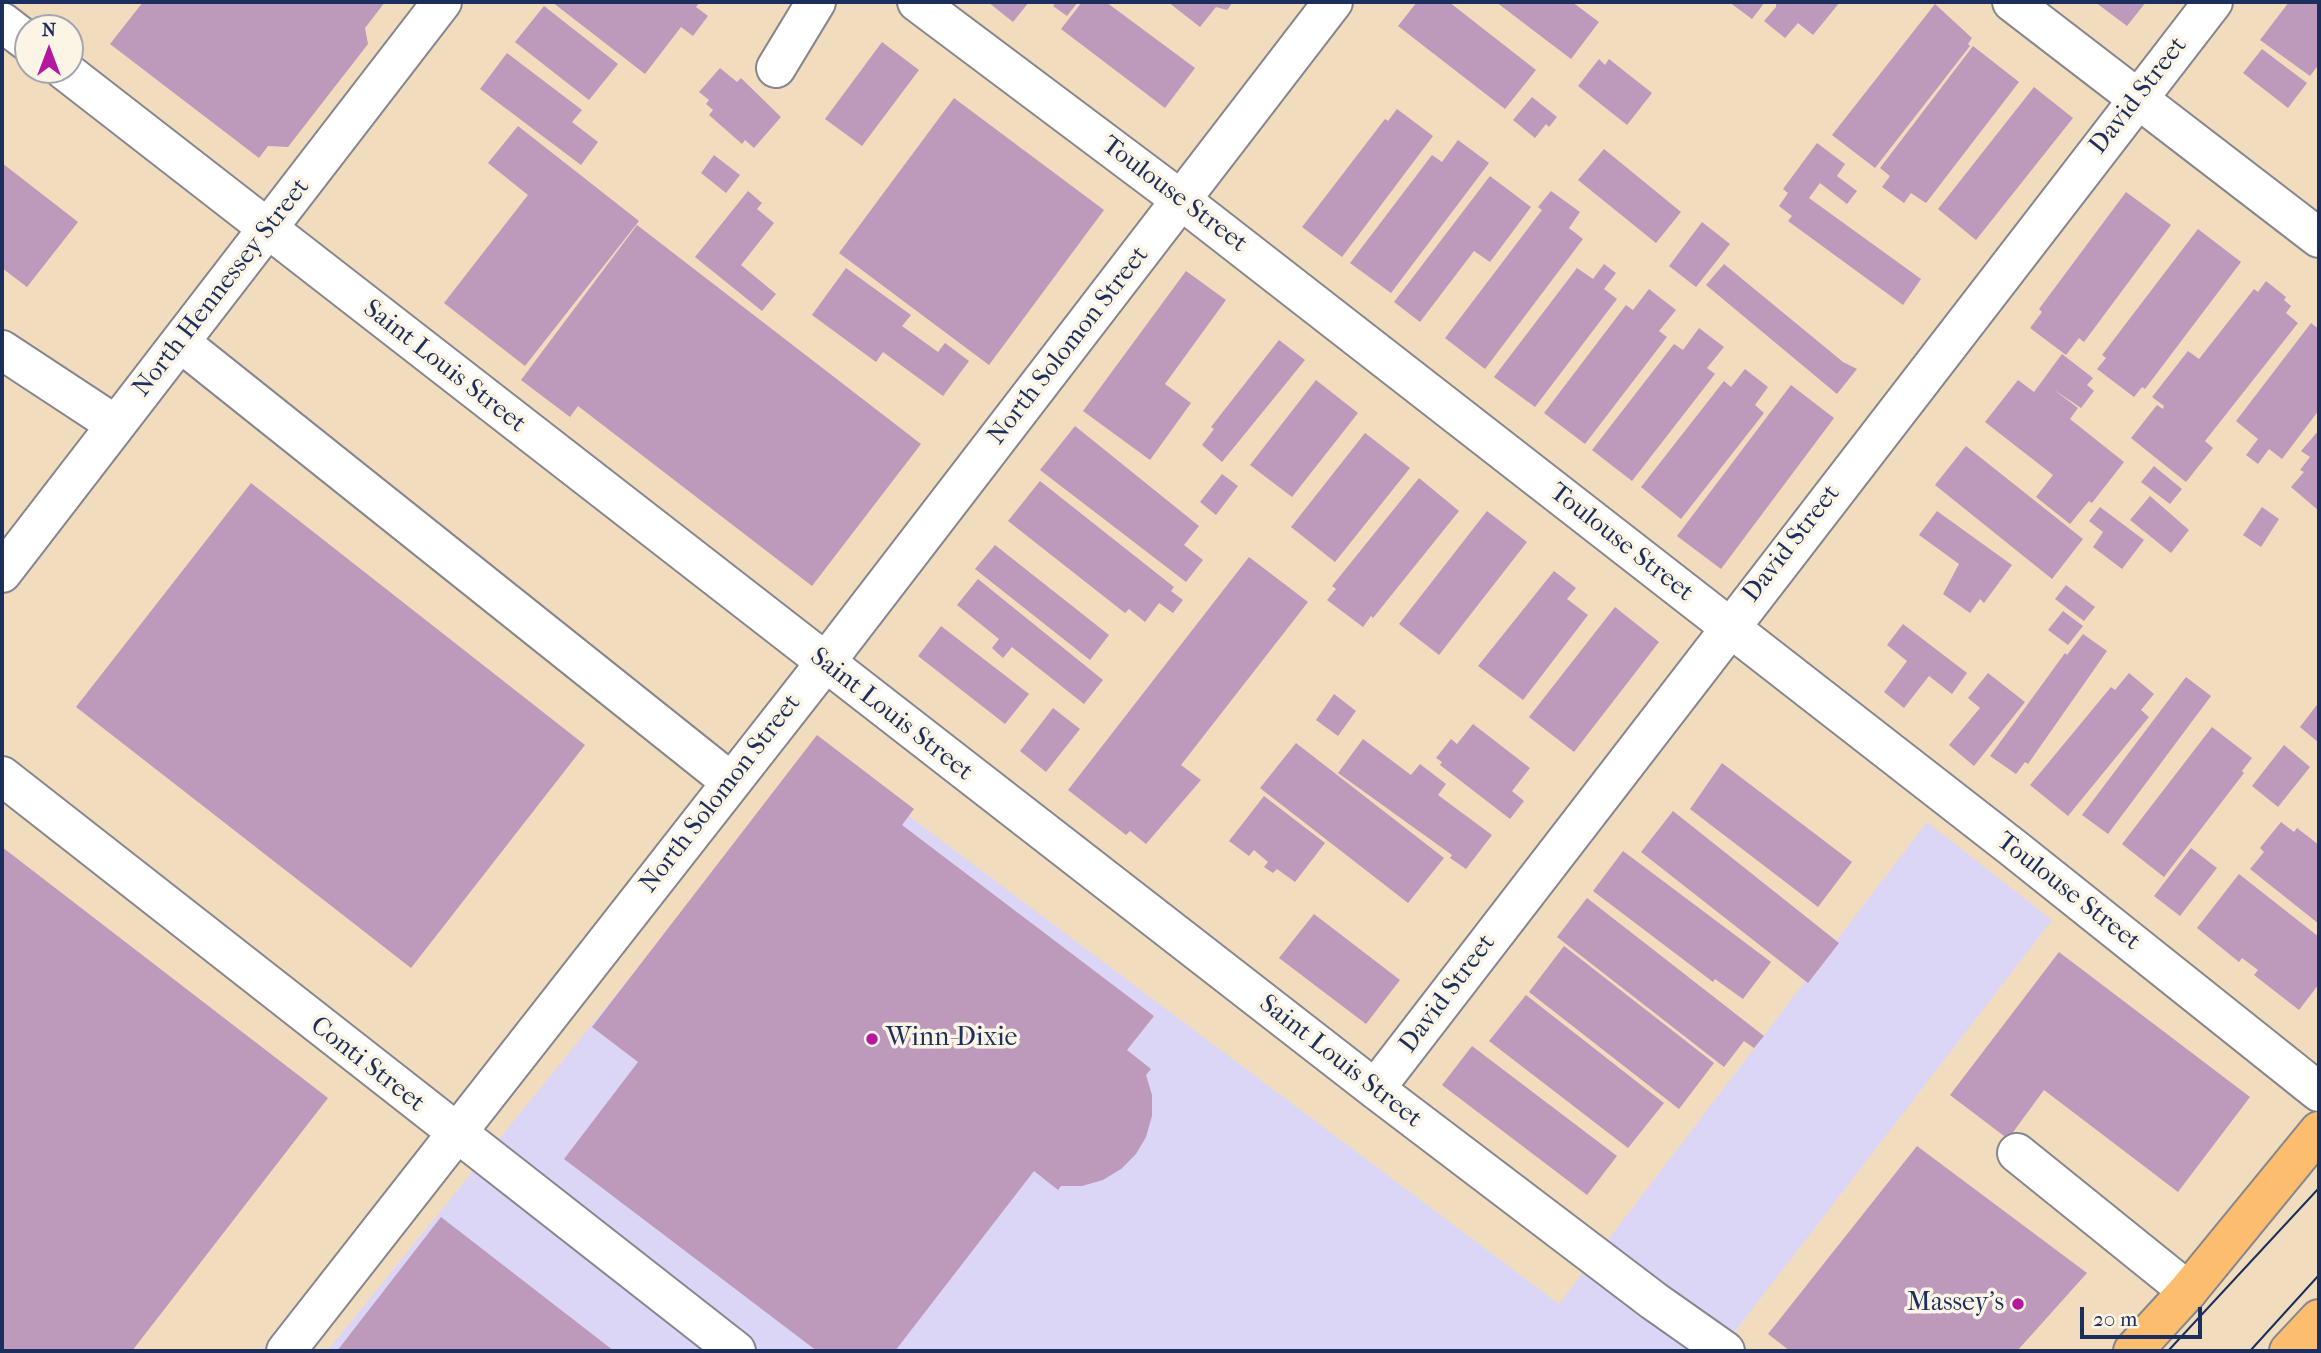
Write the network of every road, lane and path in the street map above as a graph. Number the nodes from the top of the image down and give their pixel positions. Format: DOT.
graph roads {
  1 [pos="442,2"];
  2 [pos="816,2"];
  3 [pos="917,2"];
  4 [pos="1333,2"];
  5 [pos="2012,2"];
  6 [pos="2213,2"];
  7 [pos="776,68"];
  8 [pos="82,84"];
  9 [pos="2138,97"];
  10 [pos="1181,200"];
  11 [pos="267,229"];
  12 [pos="2319,237"];
  13 [pos="181,343"];
  14 [pos="2,350"];
  15 [pos="116,425"];
  16 [pos="2,573"];
  17 [pos="1728,627"];
  18 [pos="825,663"];
  19 [pos="2,776"];
  20 [pos="731,782"];
  21 [pos="1375,1089"];
  22 [pos="2319,1092"];
  23 [pos="2319,1131"];
  24 [pos="457,1136"];
  25 [pos="2017,1153"];
  26 [pos="2188,1291"];
  27 [pos="2319,1319"];
  28 [pos="286,1351"];
  29 [pos="736,1351"];
  30 [pos="1725,1351"];
  31 [pos="2133,1351"];
  32 [pos="2289,1351"];
  1 -- 11 [label="street, North Hennessey Street"];
  2 -- 7 [label="street"];
  3 -- 10 [label="street, Toulouse Street"];
  4 -- 10 [label="street, North Solomon Street"];
  5 -- 9 [label="street"];
  6 -- 9 [label="street, David Street"];
  8 -- 11 [label="street, Saint Louis Street"];
  9 -- 12 [label="street"];
  9 -- 17 [label="street, David Street"];
  10 -- 17 [label="street, Toulouse Street"];
  10 -- 18 [label="street, North Solomon Street"];
  11 -- 13 [label="street, North Hennessey Street"];
  11 -- 18 [label="street, Saint Louis Street"];
  13 -- 15 [label="street, North Hennessey Street"];
  13 -- 20 [label="street"];
  14 -- 15 [label="street"];
  15 -- 16 [label="street, North Hennessey Street"];
  17 -- 21 [label="street, David Street"];
  17 -- 22 [label="street, Toulouse Street"];
  18 -- 20 [label="street, North Solomon Street"];
  18 -- 21 [label="street, Saint Louis Street"];
  19 -- 24 [label="street, Conti Street"];
  20 -- 24 [label="street, North Solomon Street"];
  21 -- 30 [label="street, Saint Louis Street"];
  23 -- 26 [label="main road"];
  24 -- 28 [label="street, North Solomon Street"];
  24 -- 29 [label="street, Conti Street"];
  25 -- 26 [label="street"];
  26 -- 31 [label="main road"];
  27 -- 32 [label="main road"];
}
